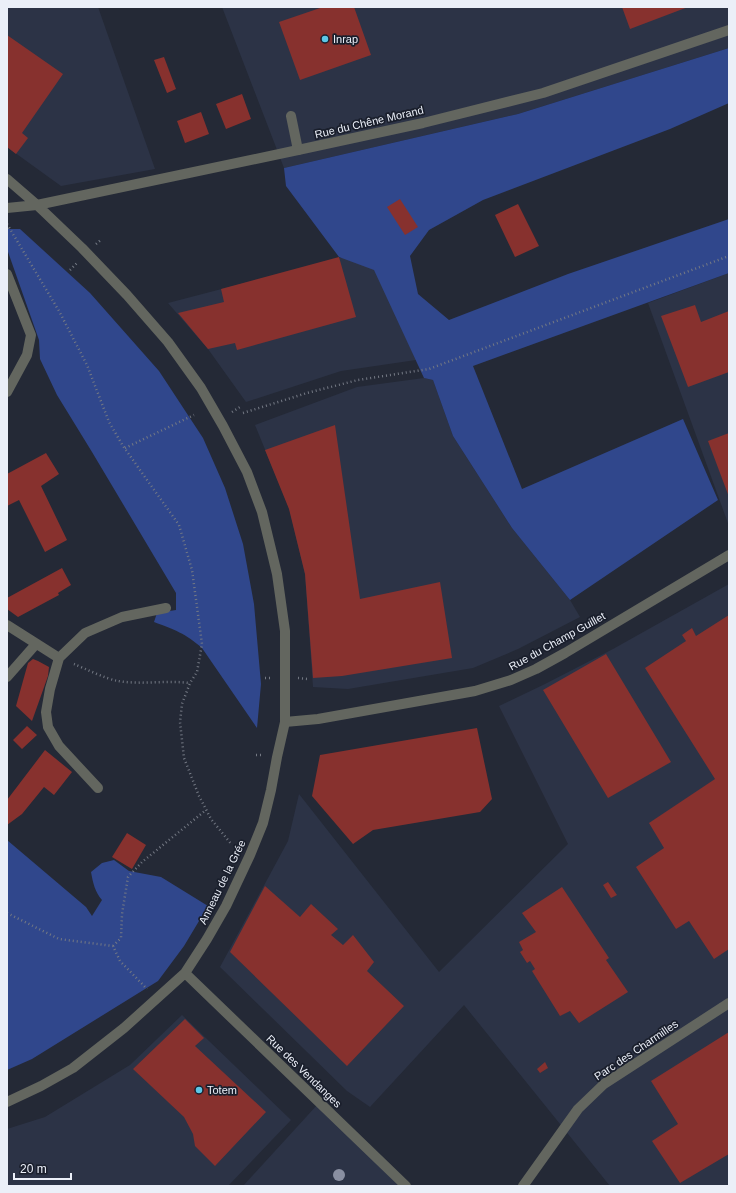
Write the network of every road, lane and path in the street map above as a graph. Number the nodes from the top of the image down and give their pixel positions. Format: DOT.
graph roads {
  1 [pos="729,30"];
  2 [pos="291,116"];
  3 [pos="298,150"];
  4 [pos="7,179"];
  5 [pos="37,205"];
  6 [pos="7,208"];
  7 [pos="7,224"];
  8 [pos="729,256"];
  9 [pos="7,274"];
  10 [pos="7,392"];
  11 [pos="243,413"];
  12 [pos="194,415"];
  13 [pos="125,448"];
  14 [pos="729,555"];
  15 [pos="166,608"];
  16 [pos="7,625"];
  17 [pos="36,644"];
  18 [pos="59,658"];
  19 [pos="7,677"];
  20 [pos="190,683"];
  21 [pos="285,722"];
  22 [pos="98,788"];
  23 [pos="206,810"];
  24 [pos="232,845"];
  25 [pos="7,913"];
  26 [pos="113,946"];
  27 [pos="185,973"];
  28 [pos="157,998"];
  29 [pos="729,1003"];
  30 [pos="7,1102"];
  31 [pos="406,1186"];
  32 [pos="523,1186"];
  1 -- 3 [label="street, Rue du Chêne Morand"];
  2 -- 3 [label="street"];
  3 -- 5 [label="street, Rue du Chêne Morand"];
  4 -- 5 [label="street, Anneau de la Grée"];
  5 -- 6 [label="street, Rue du Chêne Morand"];
  5 -- 21 [label="street, Anneau de la Grée"];
  7 -- 13 [label="path"];
  8 -- 11 [label="path"];
  9 -- 10 [label="street"];
  12 -- 13 [label="path"];
  13 -- 20 [label="path"];
  14 -- 21 [label="street, Rue du Champ Guillet"];
  15 -- 18 [label="street"];
  16 -- 17 [label="street"];
  17 -- 18 [label="street"];
  17 -- 19 [label="street"];
  18 -- 20 [label="path"];
  18 -- 22 [label="street"];
  20 -- 23 [label="path"];
  21 -- 27 [label="street, Anneau de la Grée"];
  23 -- 24 [label="path"];
  23 -- 26 [label="path"];
  25 -- 26 [label="path"];
  26 -- 28 [label="path"];
  27 -- 28 [label="street, Anneau de la Grée"];
  27 -- 31 [label="street, Rue des Vendanges"];
  28 -- 30 [label="street, Anneau de la Grée"];
  29 -- 32 [label="street, Parc des Charmilles"];
}
